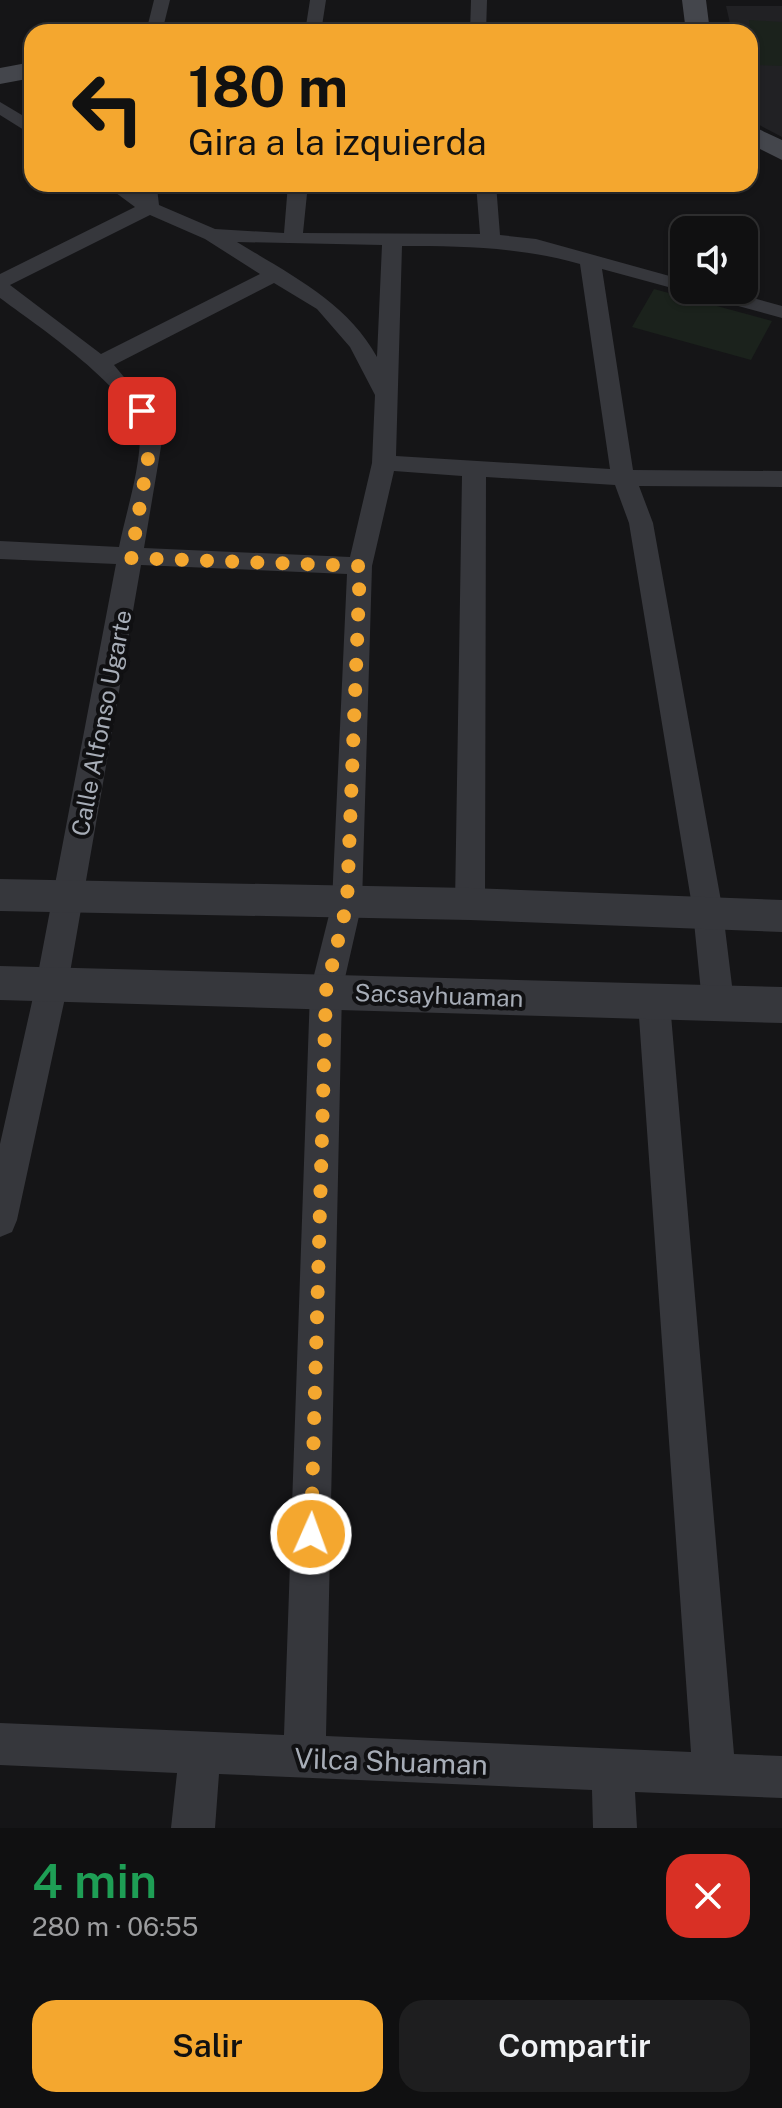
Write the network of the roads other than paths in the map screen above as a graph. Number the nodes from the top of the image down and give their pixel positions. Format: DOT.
graph roads {
  1 [pos="162,0"];
  2 [pos="318,0"];
  3 [pos="479,0"];
  4 [pos="694,0"];
  5 [pos="156,24"];
  6 [pos="314,24"];
  7 [pos="478,24"];
  8 [pos="697,24"];
  9 [pos="24,49"];
  10 [pos="0,53"];
  11 [pos="24,72"];
  12 [pos="0,76"];
  13 [pos="0,107"];
  14 [pos="24,124"];
  15 [pos="758,138"];
  16 [pos="782,152"];
  17 [pos="126,192"];
  18 [pos="150,192"];
  19 [pos="297,192"];
  20 [pos="487,192"];
  21 [pos="149,208"];
  22 [pos="212,235"];
  23 [pos="293,239"];
  24 [pos="490,240"];
  25 [pos="392,241"];
  26 [pos="590,260"];
  27 [pos="275,274"];
  28 [pos="670,282"];
  29 [pos="0,285"];
  30 [pos="752,304"];
  31 [pos="782,312"];
  32 [pos="99,364"];
  33 [pos="385,393"];
  34 [pos="384,463"];
  35 [pos="474,470"];
  36 [pos="624,478"];
  37 [pos="782,479"];
  38 [pos="0,550"];
  39 [pos="131,558"];
  40 [pos="360,566"];
  41 [pos="0,895"];
  42 [pos="68,896"];
  43 [pos="347,903"];
  44 [pos="470,904"];
  45 [pos="708,912"];
  46 [pos="782,916"];
  47 [pos="0,983"];
  48 [pos="52,984"];
  49 [pos="326,991"];
  50 [pos="718,1002"];
  51 [pos="654,1003"];
  52 [pos="782,1005"];
  53 [pos="0,1220"];
  54 [pos="0,1744"];
  55 [pos="200,1754"];
  56 [pos="304,1758"];
  57 [pos="612,1769"];
  58 [pos="714,1774"];
  59 [pos="782,1777"];
  60 [pos="193,1828"];
  61 [pos="615,1828"];
  1 -- 5 [label="street"];
  2 -- 6 [label="street"];
  3 -- 7 [label="street"];
  4 -- 8 [label="main road"];
  9 -- 10 [label="main road"];
  11 -- 12 [label="main road"];
  13 -- 14 [label="street"];
  15 -- 16 [label="main road"];
  17 -- 21 [label="street"];
  18 -- 21 [label="street"];
  19 -- 23 [label="street"];
  20 -- 24 [label="street"];
  21 -- 22 [label="street"];
  21 -- 29 [label="street"];
  22 -- 23 [label="street"];
  22 -- 27 [label="street"];
  23 -- 25 [label="street"];
  24 -- 25 [label="street"];
  24 -- 26 [label="street"];
  25 -- 33 [label="street"];
  26 -- 28 [label="street"];
  26 -- 36 [label="street"];
  27 -- 32 [label="street"];
  27 -- 33 [label="street"];
  29 -- 32 [label="street, Calle Alfonso Ugarte"];
  30 -- 31 [label="street"];
  32 -- 39 [label="street, Calle Alfonso Ugarte"];
  33 -- 34 [label="street"];
  34 -- 35 [label="street"];
  34 -- 40 [label="street"];
  35 -- 36 [label="street"];
  35 -- 44 [label="street"];
  36 -- 37 [label="street"];
  36 -- 45 [label="street"];
  38 -- 39 [label="street"];
  39 -- 40 [label="street"];
  39 -- 42 [label="street, Calle Alfonso Ugarte"];
  40 -- 43 [label="street"];
  41 -- 42 [label="street"];
  42 -- 43 [label="street"];
  42 -- 48 [label="street, Calle Alfonso Ugarte"];
  43 -- 44 [label="street"];
  43 -- 49 [label="street"];
  44 -- 45 [label="street"];
  45 -- 46 [label="street"];
  45 -- 50 [label="street"];
  47 -- 48 [label="street, Sacsayhuaman"];
  48 -- 49 [label="street, Sacsayhuaman"];
  48 -- 53 [label="street, Calle Alfonso Ugarte"];
  49 -- 51 [label="street, Sacsayhuaman"];
  49 -- 56 [label="street"];
  50 -- 51 [label="street, Sacsayhuaman"];
  50 -- 52 [label="street, Sacsayhuaman"];
  51 -- 58 [label="street"];
  54 -- 55 [label="street, Vilca Shuaman"];
  55 -- 56 [label="street, Vilca Shuaman"];
  55 -- 60 [label="street"];
  56 -- 57 [label="street, Vilca Shuaman"];
  57 -- 58 [label="street, Vilca Shuaman"];
  57 -- 61 [label="street"];
  58 -- 59 [label="street, Vilca Shuaman"];
}
